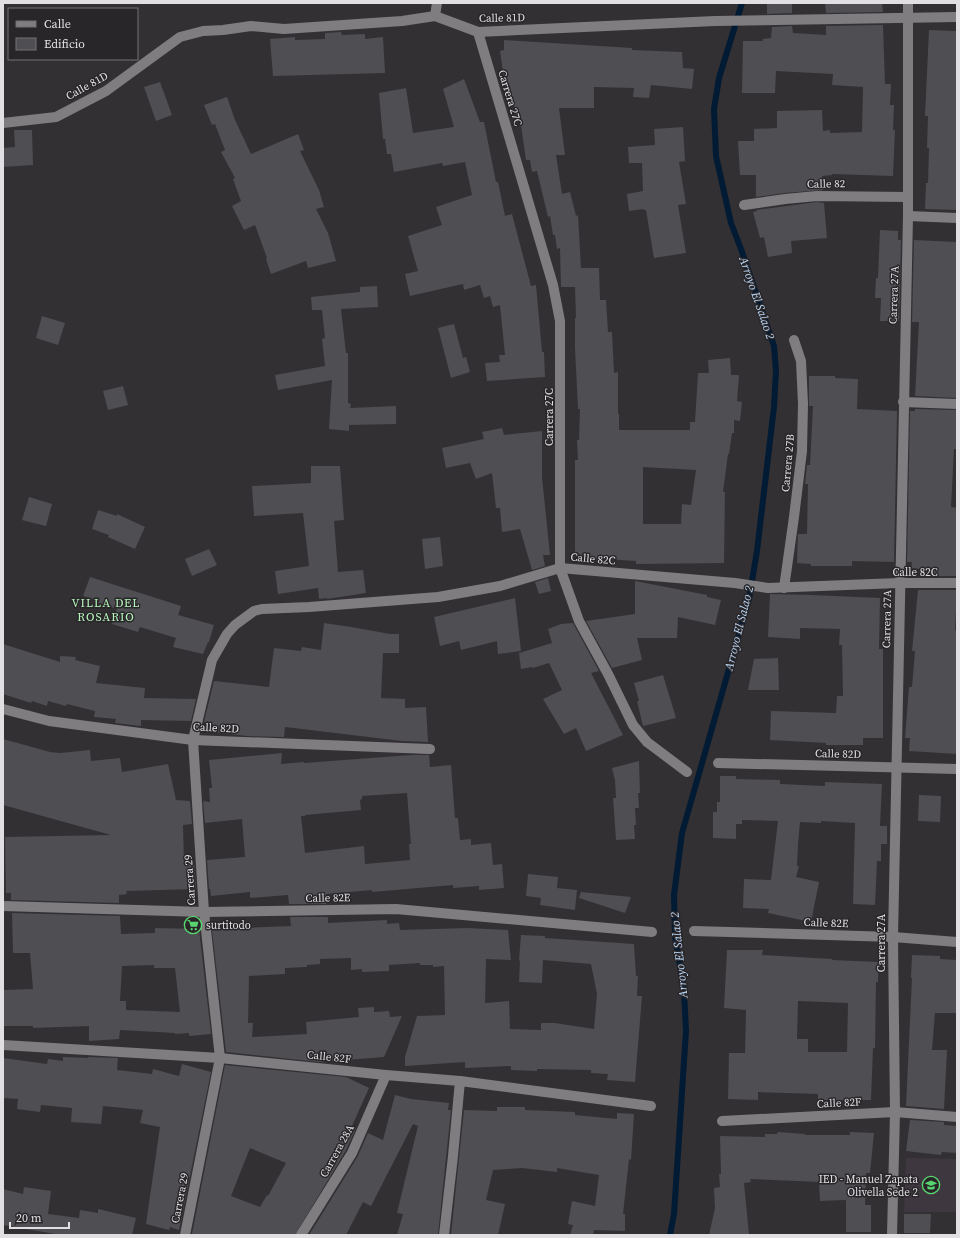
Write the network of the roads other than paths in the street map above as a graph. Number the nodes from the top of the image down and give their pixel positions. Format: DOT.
graph roads {
  1 [pos="437,3"];
  2 [pos="908,3"];
  3 [pos="435,16"];
  4 [pos="957,17"];
  5 [pos="907,18"];
  6 [pos="478,32"];
  7 [pos="3,123"];
  8 [pos="908,197"];
  9 [pos="744,205"];
  10 [pos="908,216"];
  11 [pos="957,218"];
  12 [pos="794,340"];
  13 [pos="904,402"];
  14 [pos="957,404"];
  15 [pos="560,568"];
  16 [pos="899,583"];
  17 [pos="957,583"];
  18 [pos="784,588"];
  19 [pos="234,625"];
  20 [pos="3,710"];
  21 [pos="193,740"];
  22 [pos="430,749"];
  23 [pos="718,763"];
  24 [pos="896,767"];
  25 [pos="957,769"];
  26 [pos="687,772"];
  27 [pos="3,906"];
  28 [pos="204,912"];
  29 [pos="694,931"];
  30 [pos="652,932"];
  31 [pos="892,937"];
  32 [pos="957,942"];
  33 [pos="3,1046"];
  34 [pos="220,1058"];
  35 [pos="386,1075"];
  36 [pos="460,1081"];
  37 [pos="651,1106"];
  38 [pos="895,1112"];
  39 [pos="957,1117"];
  40 [pos="722,1121"];
  41 [pos="185,1235"];
  42 [pos="301,1235"];
  43 [pos="444,1235"];
  44 [pos="892,1235"];
  1 -- 3 [label="street"];
  2 -- 5 [label="street, Carrera 27A"];
  3 -- 6 [label="street, Calle 81D"];
  3 -- 7 [label="street, Calle 81D"];
  4 -- 5 [label="street, Calle 81D"];
  5 -- 6 [label="street, Calle 81D"];
  5 -- 8 [label="street, Carrera 27A"];
  6 -- 15 [label="street, Carrera 27C"];
  8 -- 9 [label="street, Calle 82"];
  8 -- 10 [label="street, Carrera 27A"];
  10 -- 11 [label="street"];
  10 -- 13 [label="street, Carrera 27A"];
  12 -- 18 [label="street, Carrera 27B"];
  13 -- 14 [label="street"];
  13 -- 16 [label="street, Carrera 27A"];
  15 -- 18 [label="street, Calle 82C"];
  15 -- 19 [label="street, Calle 82C"];
  15 -- 26 [label="street, Carrera 27C"];
  16 -- 17 [label="street, Calle 82C"];
  16 -- 18 [label="street, Calle 82C"];
  16 -- 24 [label="street, Carrera 27A"];
  19 -- 21 [label="street, Carrera 29"];
  20 -- 21 [label="street, Calle 82D"];
  21 -- 22 [label="street, Calle 82D"];
  21 -- 28 [label="street, Carrera 29"];
  23 -- 24 [label="street, Calle 82D"];
  24 -- 25 [label="street, Calle 82D"];
  24 -- 31 [label="street, Carrera 27A"];
  27 -- 28 [label="street, Calle 82E"];
  28 -- 30 [label="street, Calle 82E"];
  28 -- 34 [label="street, Carrera 29"];
  29 -- 31 [label="street, Calle 82E"];
  31 -- 32 [label="street, Calle 82E"];
  31 -- 38 [label="street, Carrera 27A"];
  33 -- 34 [label="street, Calle 82F"];
  34 -- 35 [label="street, Calle 82F"];
  34 -- 41 [label="street, Carrera 29"];
  35 -- 36 [label="street, Calle 82F"];
  35 -- 42 [label="street, Carrera 28A"];
  36 -- 37 [label="street, Calle 82F"];
  36 -- 43 [label="street"];
  38 -- 39 [label="street, Calle 82F"];
  38 -- 40 [label="street, Calle 82F"];
  38 -- 44 [label="street, Carrera 27A"];
}
